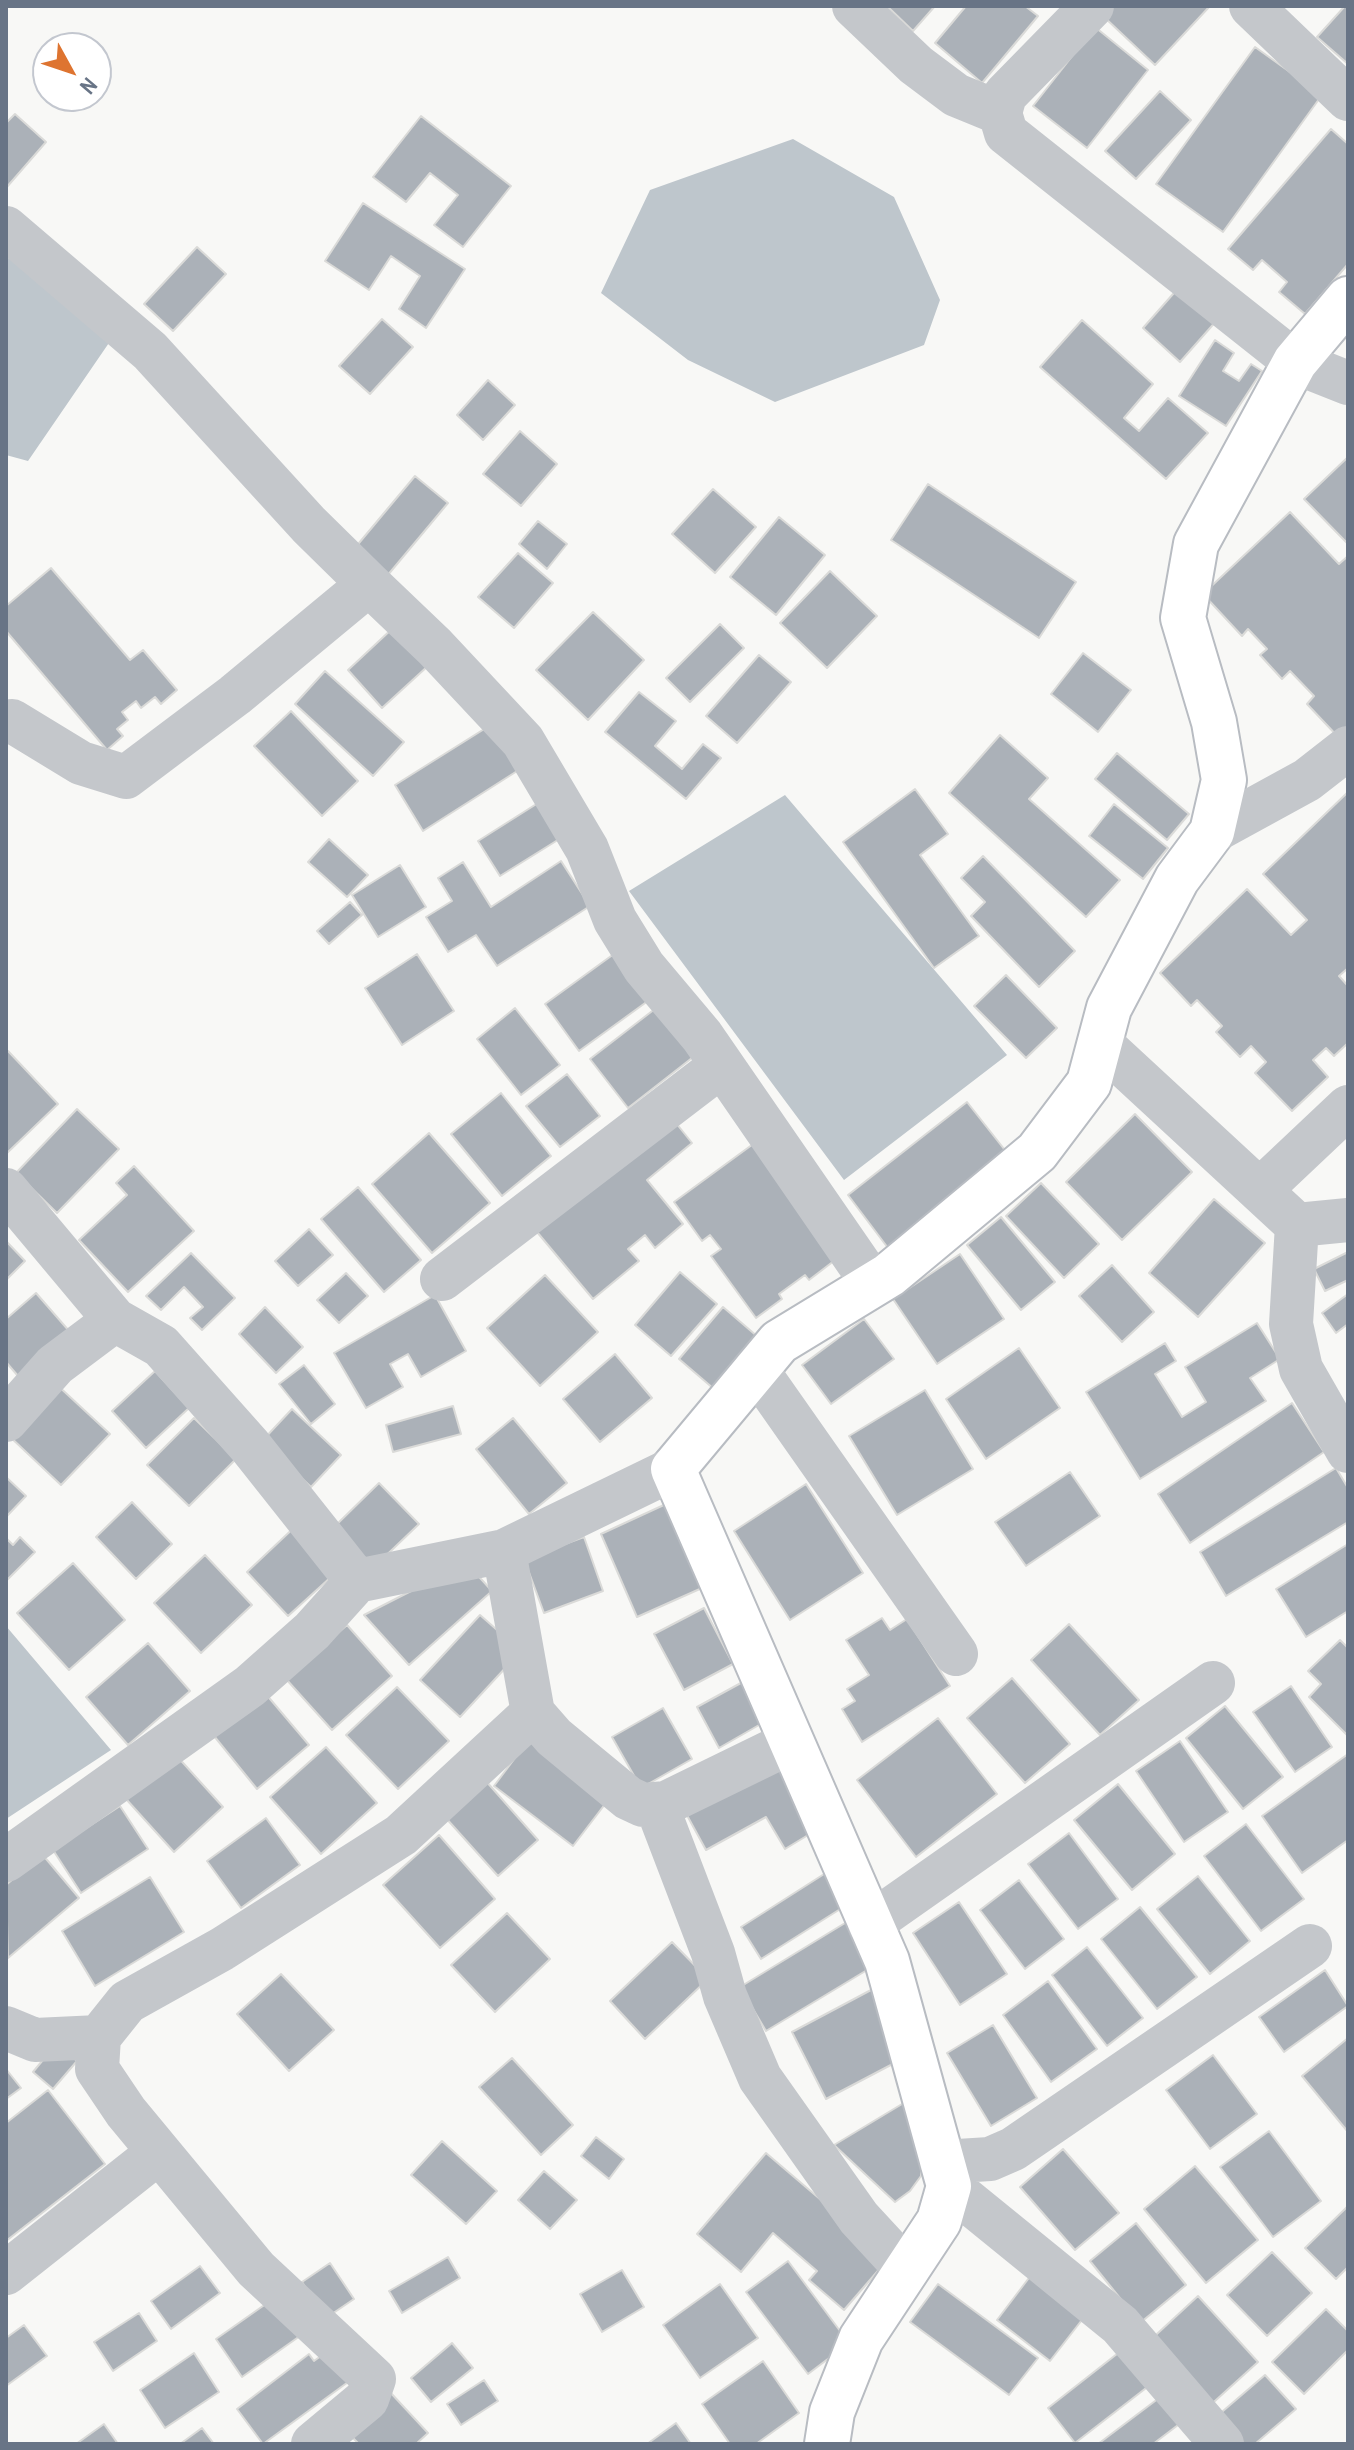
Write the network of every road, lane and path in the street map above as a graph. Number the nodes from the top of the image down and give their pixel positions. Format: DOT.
graph roads {
  1 [pos="854,6"];
  2 [pos="1092,6"];
  3 [pos="1251,6"];
  4 [pos="1348,99"];
  5 [pos="1000,113"];
  6 [pos="6,228"];
  7 [pos="1348,299"];
  8 [pos="1295,362"];
  9 [pos="1348,383"];
  10 [pos="369,584"];
  11 [pos="6,722"];
  12 [pos="1348,748"];
  13 [pos="1212,832"];
  14 [pos="1100,1043"];
  15 [pos="722,1065"];
  16 [pos="1348,1107"];
  17 [pos="6,1190"];
  18 [pos="1260,1190"];
  19 [pos="1348,1220"];
  20 [pos="1297,1225"];
  21 [pos="442,1279"];
  22 [pos="873,1284"];
  23 [pos="115,1320"];
  24 [pos="756,1369"];
  25 [pos="6,1420"];
  26 [pos="1348,1451"];
  27 [pos="673,1469"];
  28 [pos="504,1551"];
  29 [pos="357,1581"];
  30 [pos="956,1654"];
  31 [pos="1213,1683"];
  32 [pos="533,1713"];
  33 [pos="791,1742"];
  34 [pos="656,1804"];
  35 [pos="6,1860"];
  36 [pos="870,1924"];
  37 [pos="1310,1946"];
  38 [pos="6,2028"];
  39 [pos="99,2037"];
  40 [pos="159,2152"];
  41 [pos="946,2174"];
  42 [pos="907,2270"];
  43 [pos="6,2273"];
  44 [pos="313,2444"];
  45 [pos="827,2444"];
  46 [pos="1222,2444"];
  1 -- 5 [label="street"];
  2 -- 5 [label="street"];
  3 -- 4 [label="street"];
  5 -- 8 [label="street"];
  6 -- 10 [label="street"];
  7 -- 8 [label="street"];
  8 -- 9 [label="street"];
  8 -- 13 [label="street"];
  10 -- 11 [label="street"];
  10 -- 15 [label="street"];
  12 -- 13 [label="street"];
  13 -- 14 [label="street"];
  14 -- 18 [label="street"];
  14 -- 22 [label="street"];
  15 -- 21 [label="street"];
  15 -- 22 [label="street"];
  16 -- 18 [label="street"];
  17 -- 23 [label="street"];
  18 -- 20 [label="street"];
  19 -- 20 [label="street"];
  20 -- 26 [label="street"];
  22 -- 24 [label="street"];
  23 -- 25 [label="street"];
  23 -- 29 [label="street"];
  24 -- 27 [label="street"];
  24 -- 30 [label="street"];
  27 -- 28 [label="street"];
  27 -- 33 [label="street"];
  28 -- 29 [label="street"];
  28 -- 32 [label="street"];
  29 -- 35 [label="street"];
  31 -- 36 [label="street"];
  32 -- 34 [label="street"];
  32 -- 39 [label="street"];
  33 -- 34 [label="street"];
  33 -- 36 [label="street"];
  34 -- 42 [label="street"];
  36 -- 41 [label="street"];
  37 -- 41 [label="street"];
  38 -- 39 [label="street"];
  39 -- 40 [label="street"];
  40 -- 43 [label="street"];
  40 -- 44 [label="street"];
  41 -- 42 [label="street"];
  41 -- 46 [label="street"];
  42 -- 45 [label="street"];
}
